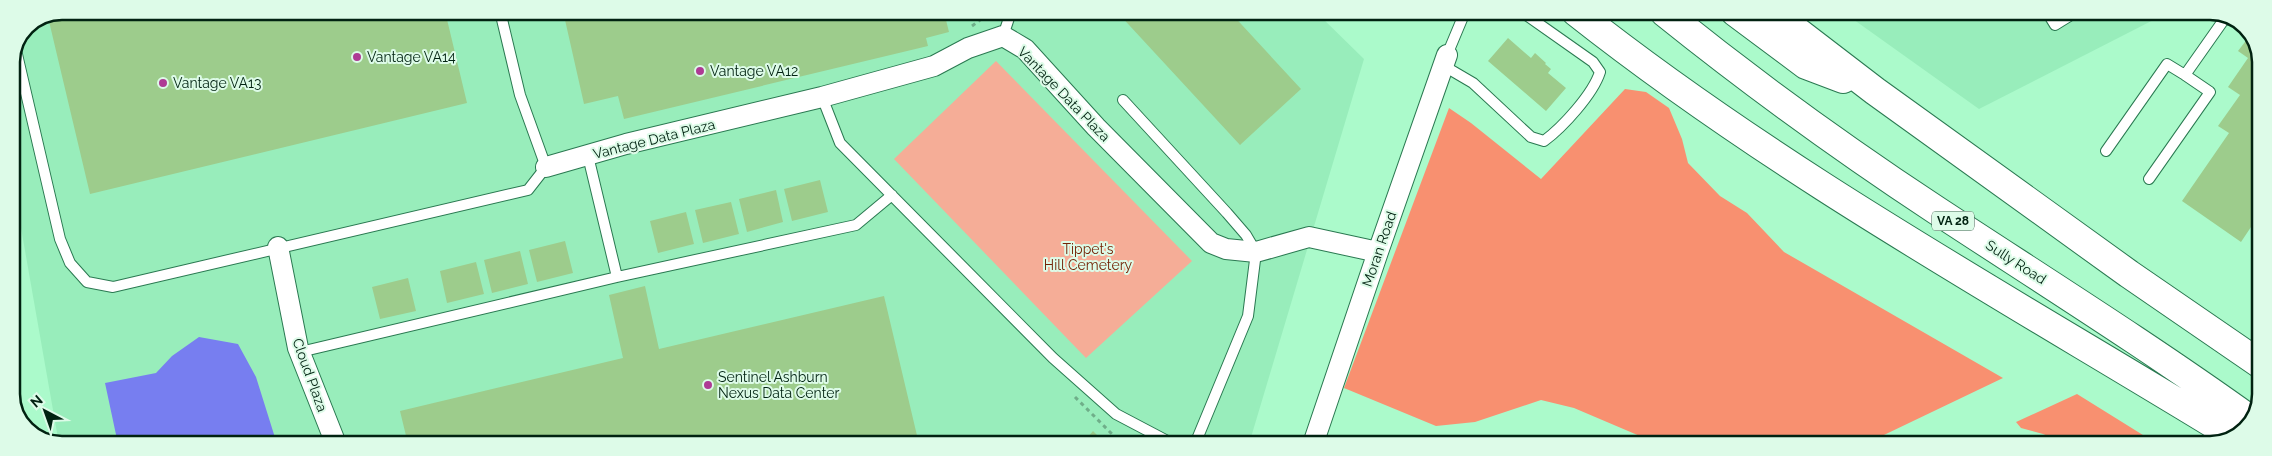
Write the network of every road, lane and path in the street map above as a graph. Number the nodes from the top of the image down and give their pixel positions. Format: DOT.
graph roads {
  1 [pos="502,20"];
  2 [pos="980,20"];
  3 [pos="1008,20"];
  4 [pos="1462,20"];
  5 [pos="1533,20"];
  6 [pos="1587,20"];
  7 [pos="1674,20"];
  8 [pos="1746,20"];
  9 [pos="1782,20"];
  10 [pos="2052,20"];
  11 [pos="2063,20"];
  12 [pos="2222,22"];
  13 [pos="968,29"];
  14 [pos="1003,36"];
  15 [pos="1446,61"];
  16 [pos="20,67"];
  17 [pos="2185,75"];
  18 [pos="1875,91"];
  19 [pos="822,97"];
  20 [pos="1124,100"];
  21 [pos="2106,151"];
  22 [pos="588,156"];
  23 [pos="546,167"];
  24 [pos="2150,179"];
  25 [pos="892,195"];
  26 [pos="278,247"];
  27 [pos="1256,252"];
  28 [pos="1378,252"];
  29 [pos="617,277"];
  30 [pos="300,352"];
  31 [pos="2252,359"];
  32 [pos="1072,394"];
  33 [pos="2245,416"];
  34 [pos="2227,432"];
  35 [pos="333,436"];
  36 [pos="1114,436"];
  37 [pos="1158,436"];
  38 [pos="1198,436"];
  39 [pos="1316,436"];
  1 -- 23 [label="lane"];
  2 -- 13 [label="path"];
  3 -- 14 [label="lane"];
  4 -- 15 [label="lane"];
  5 -- 15 [label="lane"];
  6 -- 34 [label="highway"];
  7 -- 33 [label="highway, Sully Road / VA 28"];
  8 -- 18 [label="highway"];
  9 -- 18 [label="highway"];
  10 -- 11 [label="lane"];
  12 -- 17 [label="lane"];
  14 -- 19 [label="street, Vantage Data Plaza"];
  14 -- 27 [label="street, Vantage Data Plaza"];
  15 -- 28 [label="street, Moran Road"];
  16 -- 26 [label="lane"];
  17 -- 21 [label="lane"];
  17 -- 24 [label="lane"];
  18 -- 31 [label="highway"];
  19 -- 22 [label="street, Vantage Data Plaza"];
  19 -- 25 [label="lane"];
  20 -- 27 [label="lane"];
  22 -- 23 [label="street, Vantage Data Plaza"];
  22 -- 29 [label="lane"];
  23 -- 26 [label="lane"];
  25 -- 29 [label="lane"];
  25 -- 37 [label="lane"];
  26 -- 30 [label="street, Cloud Plaza"];
  27 -- 28 [label="street, Vantage Data Plaza"];
  27 -- 38 [label="lane"];
  28 -- 39 [label="street, Moran Road"];
  29 -- 30 [label="lane"];
  30 -- 35 [label="street, Cloud Plaza"];
  32 -- 36 [label="path"];
}
